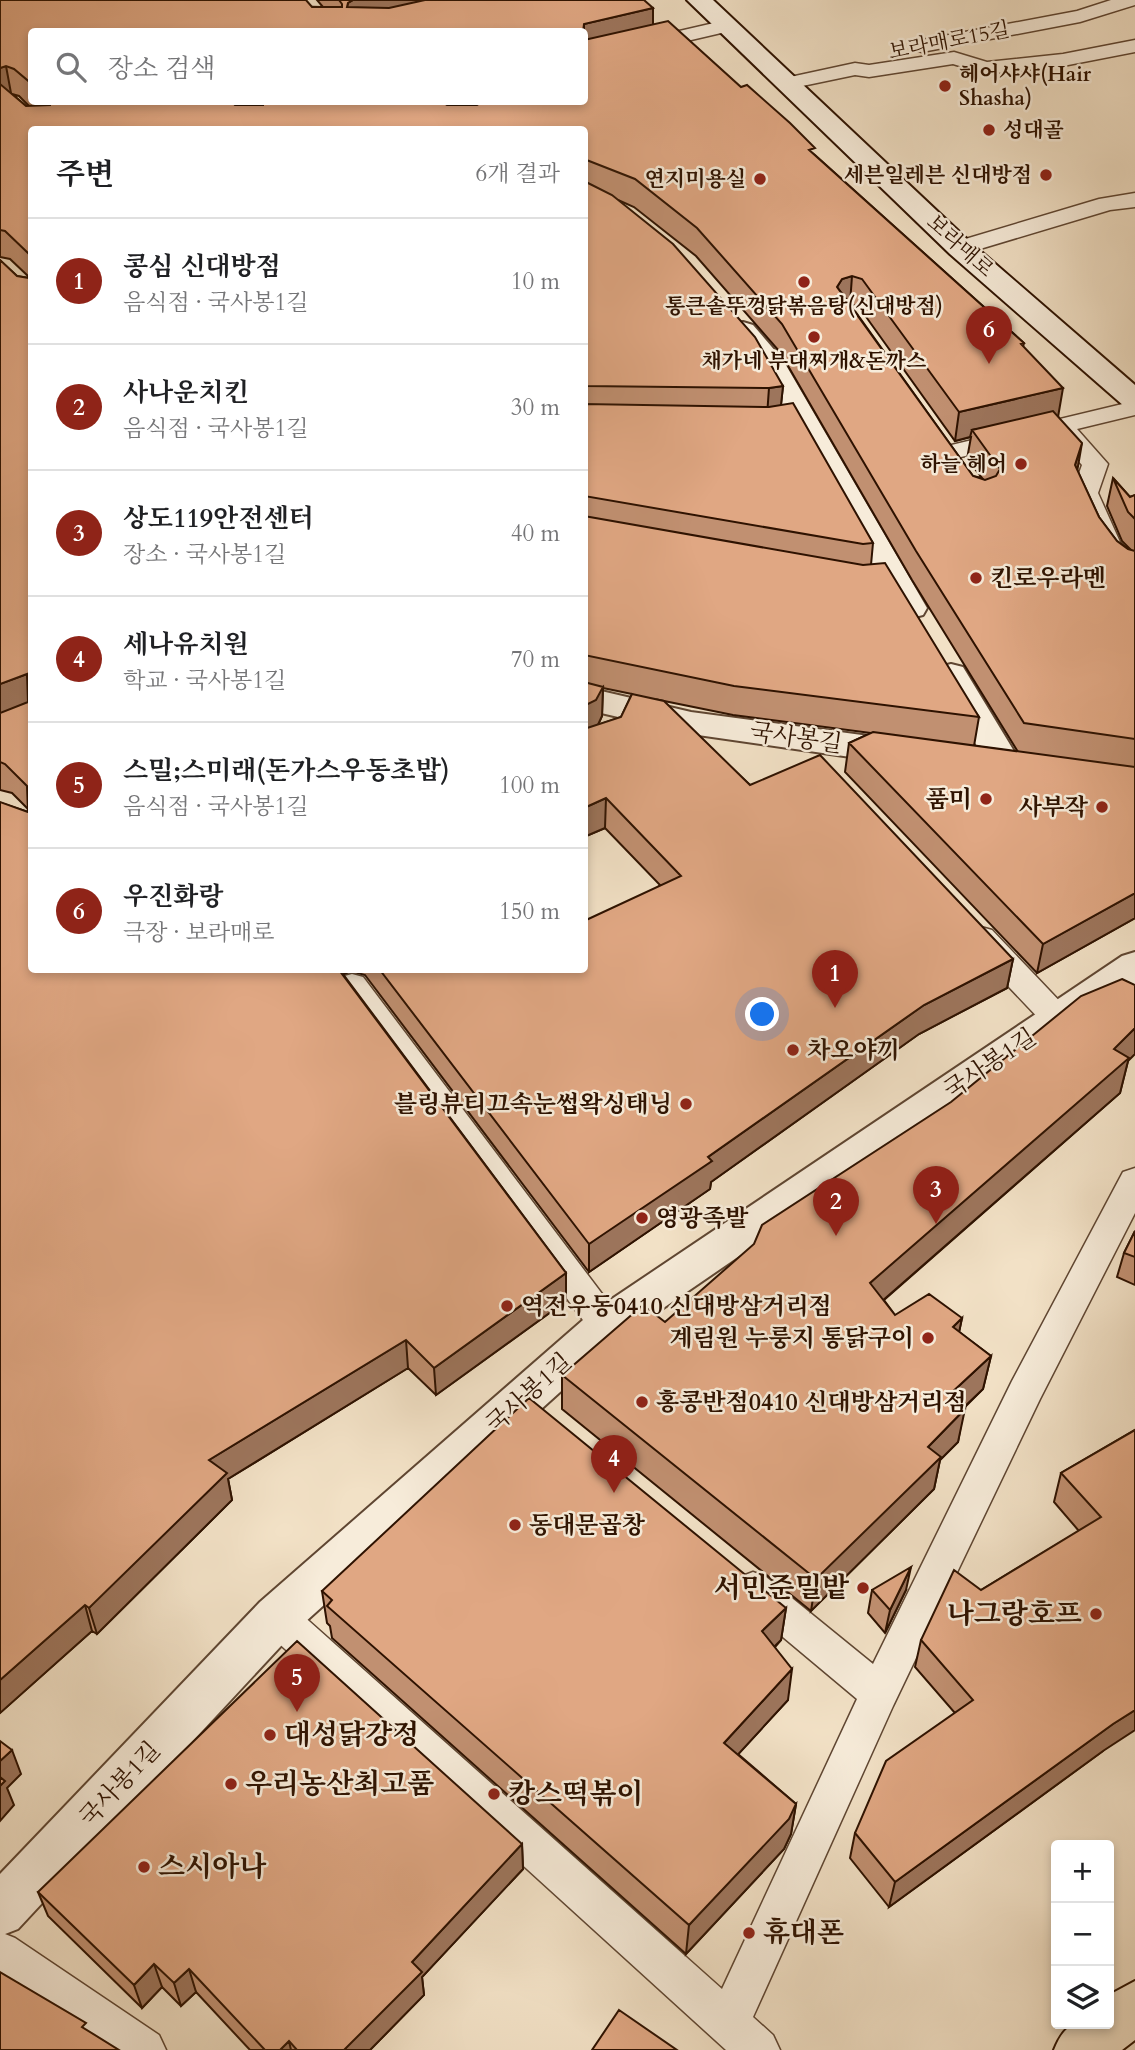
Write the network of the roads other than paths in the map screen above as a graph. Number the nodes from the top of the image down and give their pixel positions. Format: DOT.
graph roads {
  1 [pos="699,0"];
  2 [pos="1132,0"];
  3 [pos="727,26"];
  4 [pos="1135,46"];
  5 [pos="588,58"];
  6 [pos="855,69"];
  7 [pos="788,83"];
  8 [pos="1135,200"];
  9 [pos="961,248"];
  10 [pos="723,309"];
  11 [pos="1135,400"];
  12 [pos="1135,408"];
  13 [pos="1060,426"];
  14 [pos="933,432"];
  15 [pos="948,453"];
  16 [pos="964,475"];
  17 [pos="1135,573"];
  18 [pos="588,700"];
  19 [pos="929,756"];
  20 [pos="967,761"];
  21 [pos="965,920"];
  22 [pos="352,985"];
  23 [pos="1122,985"];
  24 [pos="1057,1018"];
  25 [pos="1135,1181"];
  26 [pos="606,1325"];
  27 [pos="732,1572"];
  28 [pos="277,1617"];
  29 [pos="879,1693"];
  30 [pos="0,1911"];
  31 [pos="0,1953"];
  32 [pos="1135,2007"];
  33 [pos="743,2037"];
  34 [pos="144,2050"];
  35 [pos="1080,2050"];
  1 -- 3 [label="street, 보라매로"];
  2 -- 6 [label="lane, 보라매로15길"];
  3 -- 5 [label="lane"];
  3 -- 7 [label="street, 보라매로"];
  4 -- 6 [label="lane"];
  6 -- 7 [label="lane"];
  7 -- 9 [label="street, 보라매로"];
  8 -- 9 [label="lane"];
  9 -- 11 [label="street, 보라매로"];
  10 -- 20 [label="street"];
  12 -- 13 [label="lane"];
  13 -- 15 [label="lane"];
  13 -- 17 [label="lane"];
  14 -- 15 [label="lane"];
  15 -- 16 [label="lane"];
  18 -- 19 [label="street, 국사봉길"];
  21 -- 24 [label="lane"];
  22 -- 26 [label="lane"];
  23 -- 24 [label="street, 국사봉1길"];
  24 -- 26 [label="street, 국사봉1길"];
  25 -- 29 [label="lane"];
  26 -- 28 [label="street, 국사봉1길"];
  27 -- 29 [label="lane"];
  28 -- 30 [label="street, 국사봉1길"];
  28 -- 33 [label="lane"];
  29 -- 33 [label="lane"];
  31 -- 34 [label="lane"];
  32 -- 35 [label="main road"];
}
